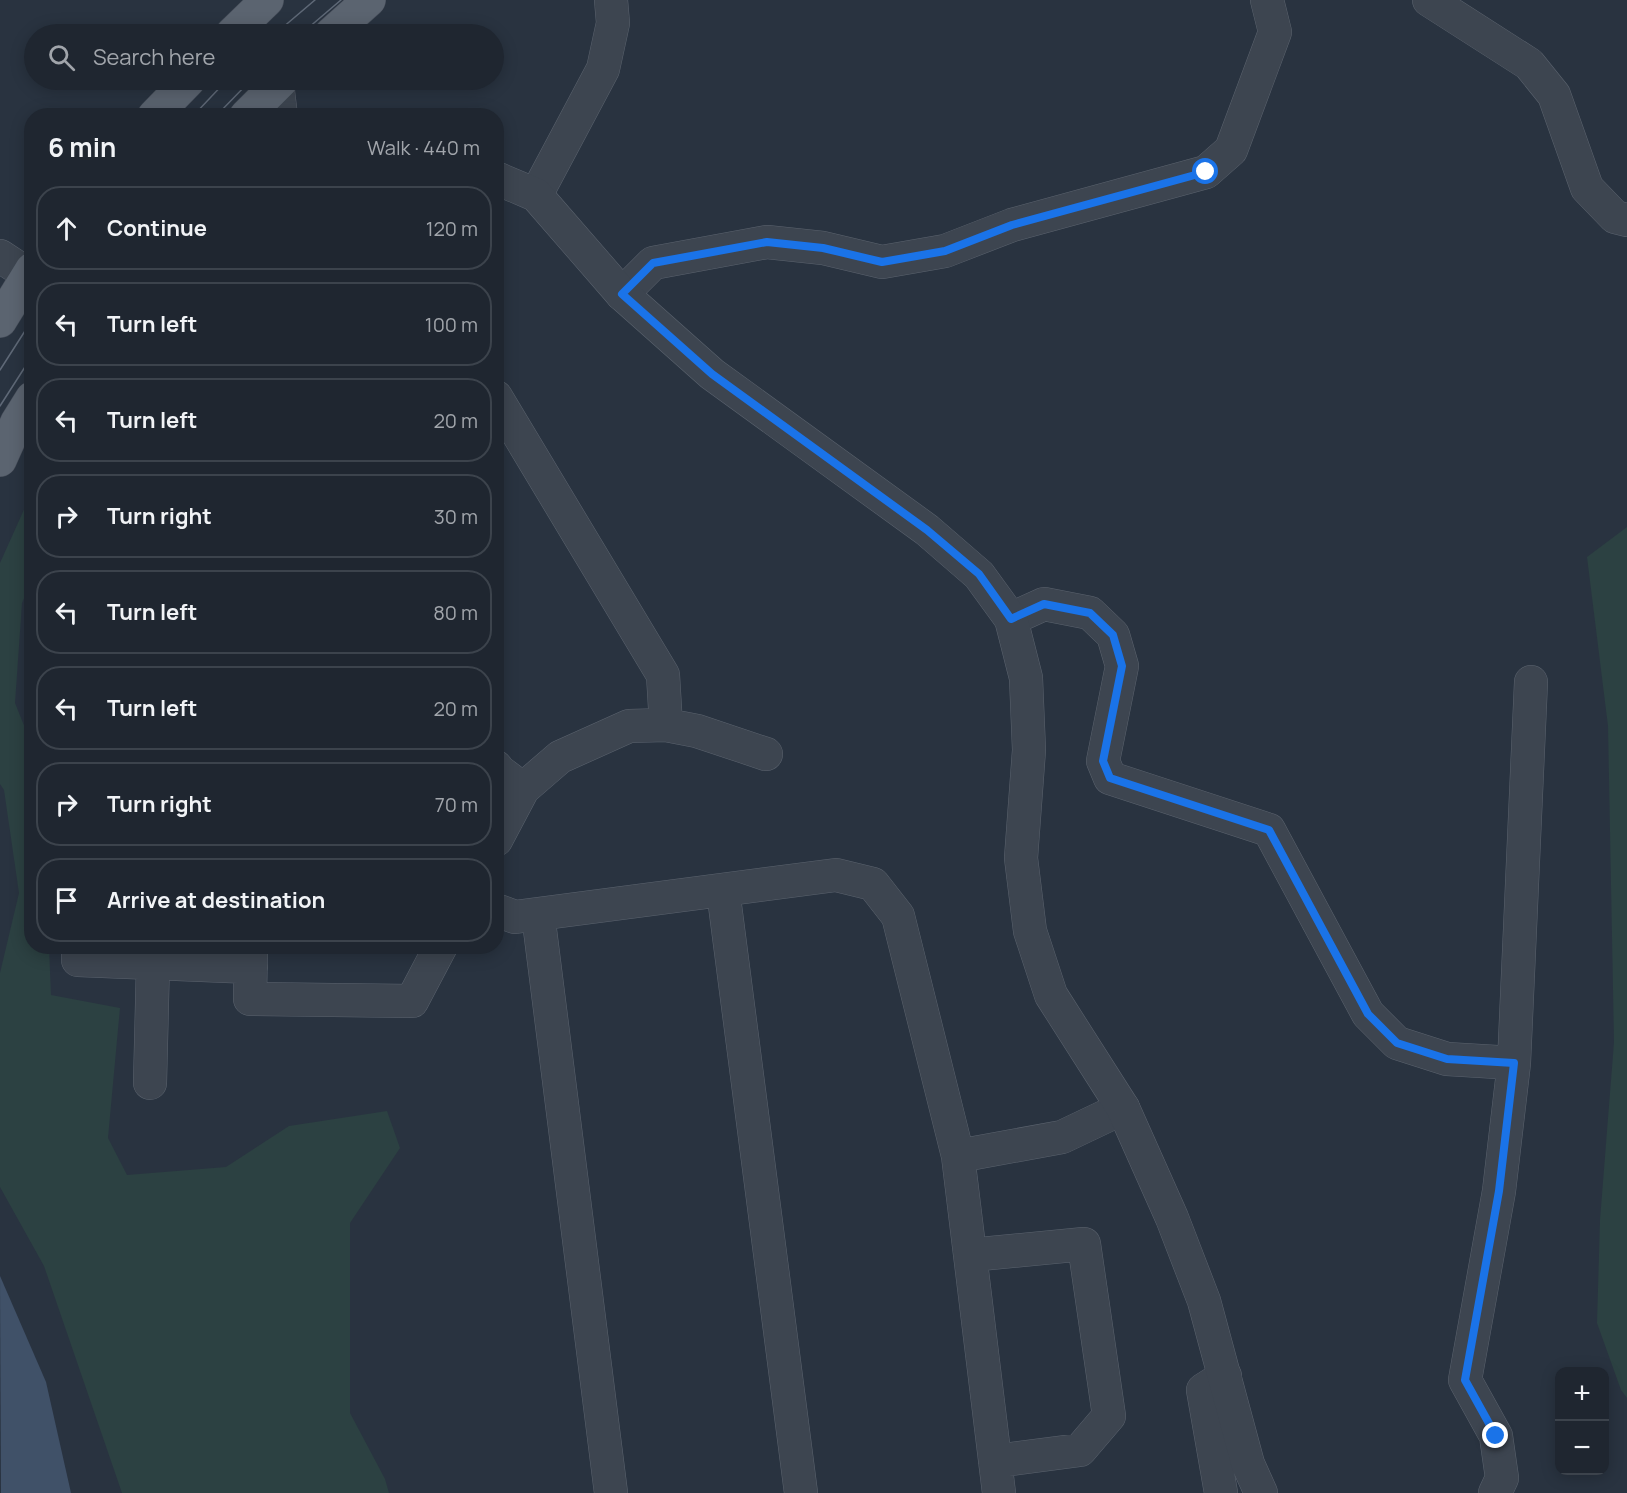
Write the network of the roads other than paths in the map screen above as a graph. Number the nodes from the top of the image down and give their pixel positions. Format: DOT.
graph roads {
  1 [pos="267,0"];
  2 [pos="369,0"];
  3 [pos="611,0"];
  4 [pos="1267,0"];
  5 [pos="1430,0"];
  6 [pos="242,24"];
  7 [pos="342,24"];
  8 [pos="179,90"];
  9 [pos="271,90"];
  10 [pos="280,90"];
  11 [pos="162,108"];
  12 [pos="254,108"];
  13 [pos="281,108"];
  14 [pos="504,181"];
  15 [pos="536,195"];
  16 [pos="1627,220"];
  17 [pos="0,256"];
  18 [pos="24,270"];
  19 [pos="24,283"];
  20 [pos="622,294"];
  21 [pos="0,321"];
  22 [pos="504,410"];
  23 [pos="24,411"];
  24 [pos="0,460"];
  25 [pos="1011,619"];
  26 [pos="1532,682"];
  27 [pos="666,725"];
  28 [pos="766,754"];
  29 [pos="504,773"];
  30 [pos="524,789"];
  31 [pos="504,825"];
  32 [pos="723,890"];
  33 [pos="504,913"];
  34 [pos="538,914"];
  35 [pos="78,954"];
  36 [pos="437,954"];
  37 [pos="251,957"];
  38 [pos="153,963"];
  39 [pos="1514,1063"];
  40 [pos="150,1083"];
  41 [pos="1123,1108"];
  42 [pos="958,1156"];
  43 [pos="970,1255"];
  44 [pos="1225,1376"];
  45 [pos="997,1477"];
  46 [pos="611,1493"];
  47 [pos="801,1493"];
  48 [pos="1221,1493"];
  49 [pos="1261,1493"];
  50 [pos="1495,1493"];
  1 -- 6 [label="main road"];
  2 -- 7 [label="main road"];
  3 -- 15 [label="street"];
  4 -- 20 [label="street"];
  5 -- 16 [label="street"];
  8 -- 11 [label="main road"];
  9 -- 12 [label="main road"];
  10 -- 13 [label="street"];
  14 -- 15 [label="street"];
  15 -- 20 [label="street"];
  17 -- 18 [label="street"];
  19 -- 21 [label="main road"];
  20 -- 25 [label="street"];
  22 -- 27 [label="street"];
  23 -- 24 [label="main road"];
  25 -- 39 [label="street"];
  25 -- 41 [label="street"];
  26 -- 39 [label="street"];
  27 -- 28 [label="street"];
  27 -- 30 [label="street"];
  29 -- 30 [label="street"];
  30 -- 31 [label="street"];
  32 -- 34 [label="street"];
  32 -- 42 [label="street"];
  32 -- 47 [label="street"];
  33 -- 34 [label="street"];
  34 -- 46 [label="street"];
  35 -- 38 [label="street"];
  36 -- 37 [label="street"];
  37 -- 38 [label="street"];
  38 -- 40 [label="street"];
  39 -- 50 [label="street"];
  41 -- 42 [label="street"];
  41 -- 44 [label="street"];
  42 -- 43 [label="street"];
  43 -- 45 [label="street"];
  43 -- 45 [label="street"];
  44 -- 48 [label="street"];
  44 -- 49 [label="street"];
}
